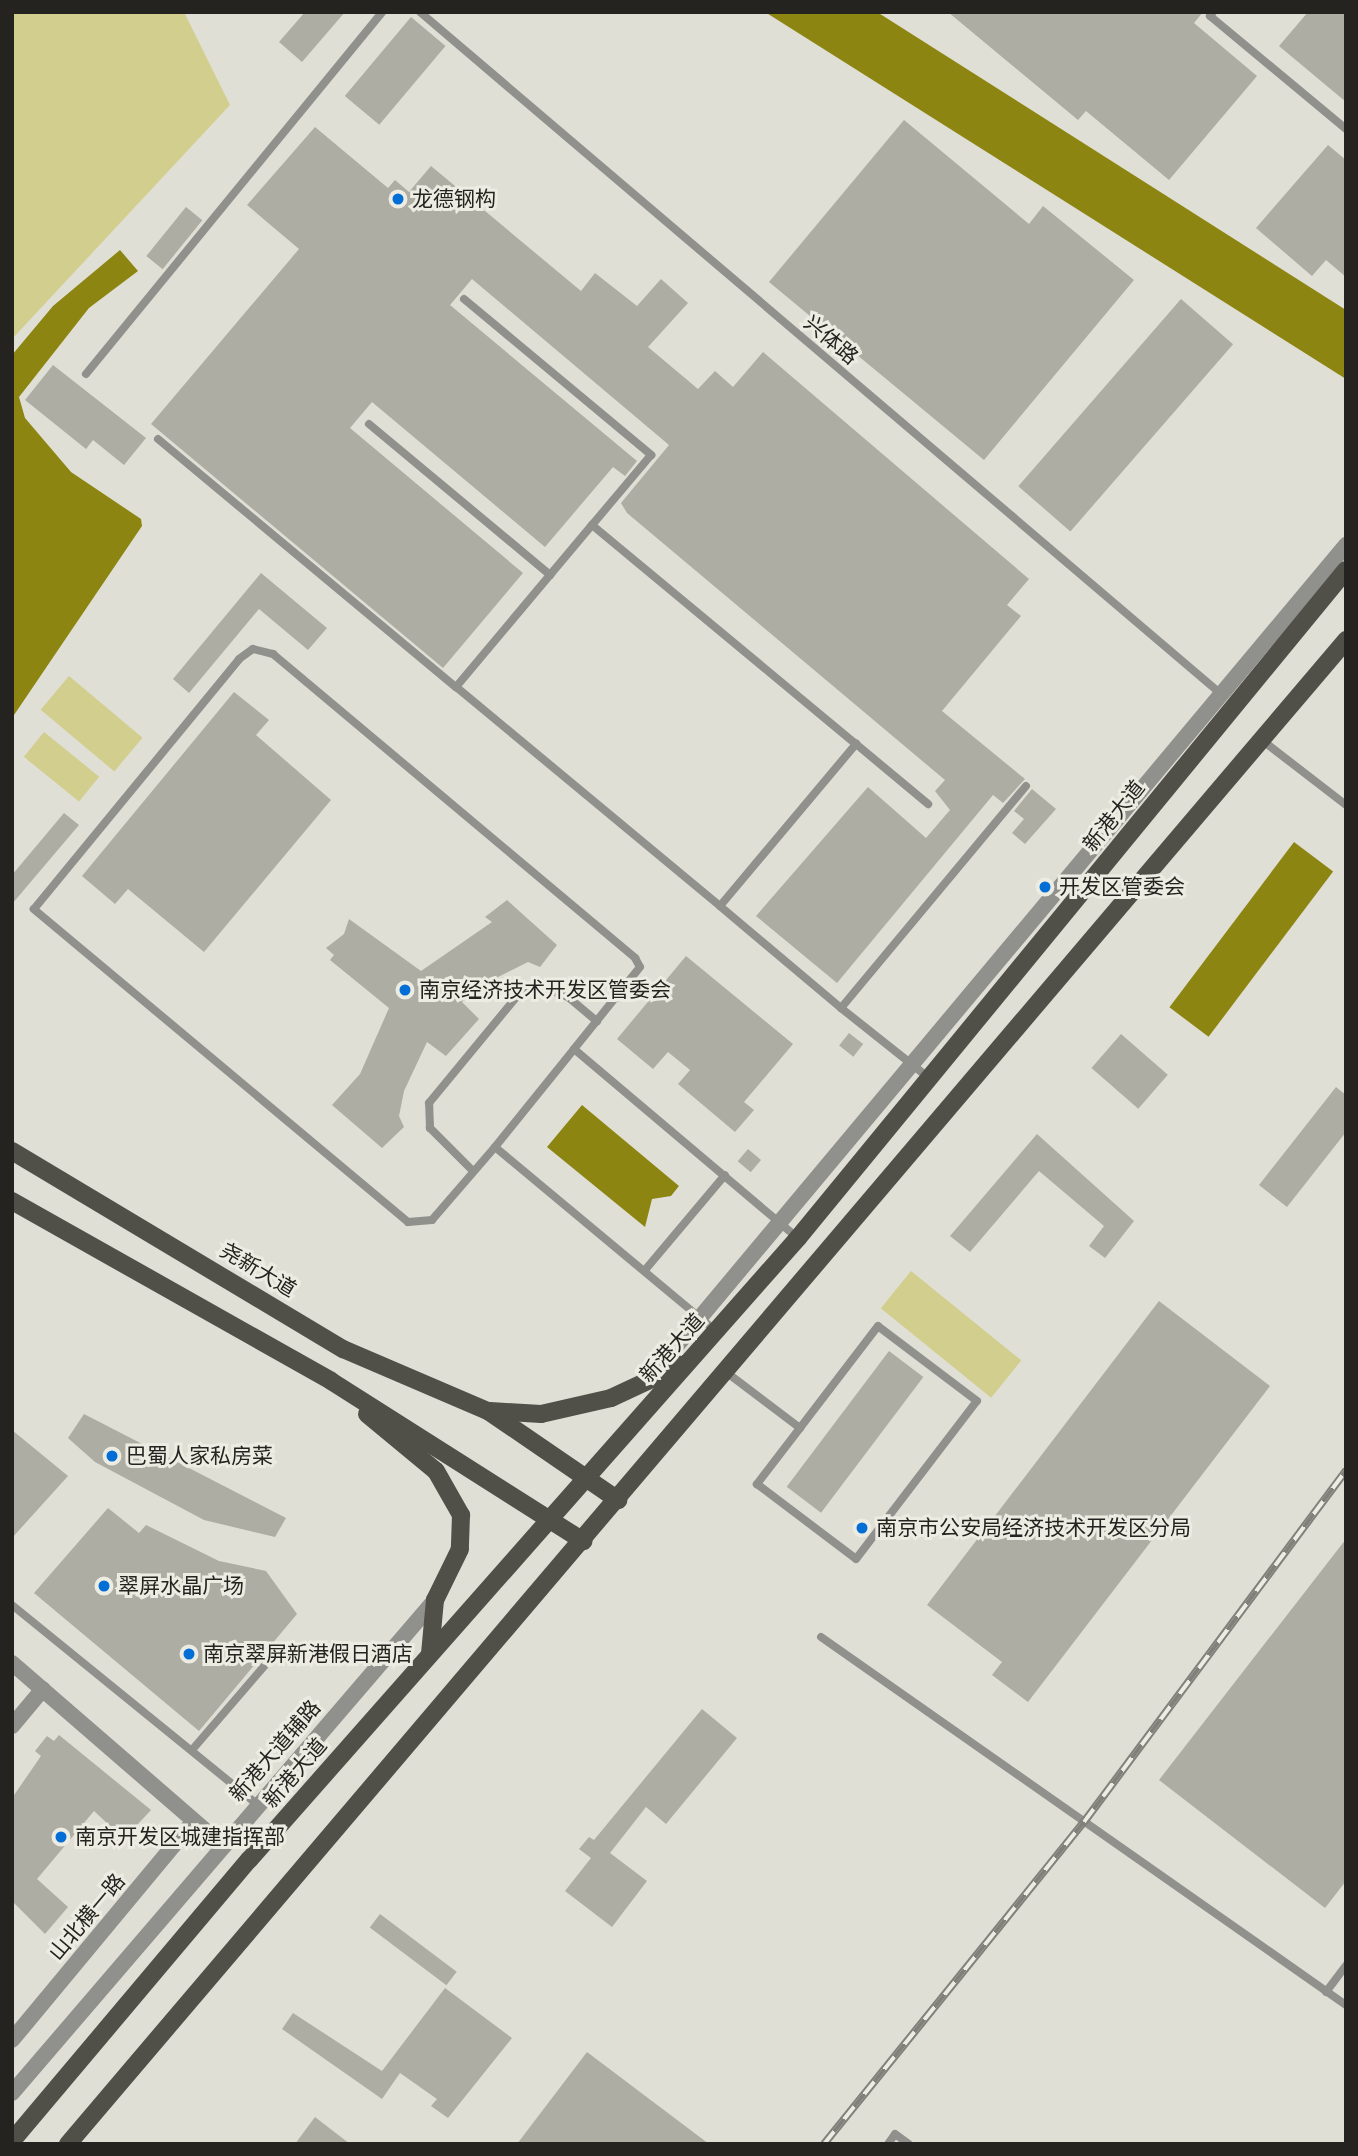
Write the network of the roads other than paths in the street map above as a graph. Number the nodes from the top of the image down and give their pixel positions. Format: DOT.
graph roads {
  1 [pos="382,12"];
  2 [pos="420,12"];
  3 [pos="1213,12"];
  4 [pos="1346,129"];
  5 [pos="464,299"];
  6 [pos="86,374"];
  7 [pos="369,424"];
  8 [pos="158,439"];
  9 [pos="592,525"];
  10 [pos="1346,545"];
  11 [pos="1346,570"];
  12 [pos="550,575"];
  13 [pos="1346,640"];
  14 [pos="456,687"];
  15 [pos="1221,694"];
  16 [pos="1263,741"];
  17 [pos="856,744"];
  18 [pos="1026,786"];
  19 [pos="928,804"];
  20 [pos="1346,804"];
  21 [pos="719,906"];
  22 [pos="841,1007"];
  23 [pos="597,1021"];
  24 [pos="574,1049"];
  25 [pos="912,1064"];
  26 [pos="929,1078"];
  27 [pos="495,1147"];
  28 [pos="12,1151"];
  29 [pos="473,1171"];
  30 [pos="725,1175"];
  31 [pos="12,1201"];
  32 [pos="780,1222"];
  33 [pos="798,1238"];
  34 [pos="645,1270"];
  35 [pos="700,1317"];
  36 [pos="718,1332"];
  37 [pos="690,1362"];
  38 [pos="726,1372"];
  39 [pos="331,1381"];
  40 [pos="647,1382"];
  41 [pos="488,1410"];
  42 [pos="800,1428"];
  43 [pos="587,1476"];
  44 [pos="618,1500"];
  45 [pos="551,1516"];
  46 [pos="583,1541"];
  47 [pos="435,1600"];
  48 [pos="12,1605"];
  49 [pos="821,1637"];
  50 [pos="430,1654"];
  51 [pos="12,1663"];
  52 [pos="266,1664"];
  53 [pos="43,1689"];
  54 [pos="12,1726"];
  55 [pos="191,1750"];
  56 [pos="257,1804"];
  57 [pos="193,1822"];
  58 [pos="221,1843"];
  59 [pos="1346,1965"];
  60 [pos="1326,1992"];
  61 [pos="1346,2006"];
  62 [pos="12,2040"];
  63 [pos="12,2093"];
  64 [pos="12,2141"];
  65 [pos="68,2144"];
  66 [pos="888,2144"];
  67 [pos="909,2144"];
  1 -- 6 [label="lane"];
  2 -- 15 [label="lane, 兴体路"];
  3 -- 4 [label="lane"];
  5 -- 9 [label="lane"];
  7 -- 12 [label="lane"];
  8 -- 14 [label="lane"];
  9 -- 12 [label="lane"];
  9 -- 17 [label="lane"];
  10 -- 15 [label="street"];
  11 -- 26 [label="main road, 新港大道"];
  12 -- 14 [label="lane"];
  13 -- 16 [label="main road"];
  14 -- 21 [label="lane"];
  15 -- 25 [label="street"];
  16 -- 20 [label="lane"];
  16 -- 38 [label="main road"];
  17 -- 19 [label="lane"];
  17 -- 21 [label="lane"];
  18 -- 22 [label="lane"];
  21 -- 22 [label="lane"];
  22 -- 25 [label="lane"];
  23 -- 24 [label="lane"];
  23 -- 29 [label="lane"];
  23 -- 29 [label="lane"];
  24 -- 27 [label="lane"];
  24 -- 30 [label="lane"];
  25 -- 26 [label="lane"];
  25 -- 32 [label="street"];
  26 -- 33 [label="main road, 新港大道"];
  27 -- 29 [label="lane"];
  27 -- 34 [label="lane"];
  28 -- 41 [label="main road, 尧新大道"];
  30 -- 32 [label="lane"];
  30 -- 34 [label="lane"];
  31 -- 39 [label="main road"];
  32 -- 33 [label="lane"];
  32 -- 35 [label="street"];
  33 -- 36 [label="main road, 新港大道"];
  34 -- 35 [label="lane"];
  35 -- 36 [label="lane"];
  35 -- 40 [label="street"];
  36 -- 37 [label="main road, 新港大道"];
  37 -- 40 [label="main road, 尧新大道"];
  37 -- 43 [label="main road, 新港大道"];
  38 -- 42 [label="lane"];
  38 -- 44 [label="main road"];
  39 -- 45 [label="main road"];
  39 -- 47 [label="main road"];
  40 -- 41 [label="main road, 尧新大道"];
  41 -- 43 [label="main road, 尧新大道"];
  42 -- 42 [label="lane"];
  43 -- 44 [label="main road, 尧新大道"];
  43 -- 45 [label="main road, 新港大道"];
  44 -- 46 [label="main road"];
  45 -- 46 [label="main road"];
  45 -- 50 [label="main road, 新港大道"];
  46 -- 65 [label="main road"];
  47 -- 50 [label="main road"];
  47 -- 56 [label="street, 新港大道辅路"];
  48 -- 55 [label="lane"];
  49 -- 60 [label="lane"];
  50 -- 64 [label="main road, 新港大道"];
  51 -- 53 [label="street"];
  52 -- 55 [label="lane"];
  53 -- 54 [label="street"];
  53 -- 57 [label="street"];
  55 -- 56 [label="lane"];
  56 -- 58 [label="street, 新港大道辅路"];
  57 -- 58 [label="street"];
  57 -- 62 [label="street, 山北横一路"];
  58 -- 63 [label="street, 新港大道辅路"];
  59 -- 60 [label="lane"];
  60 -- 61 [label="lane"];
  66 -- 67 [label="lane"];
}
